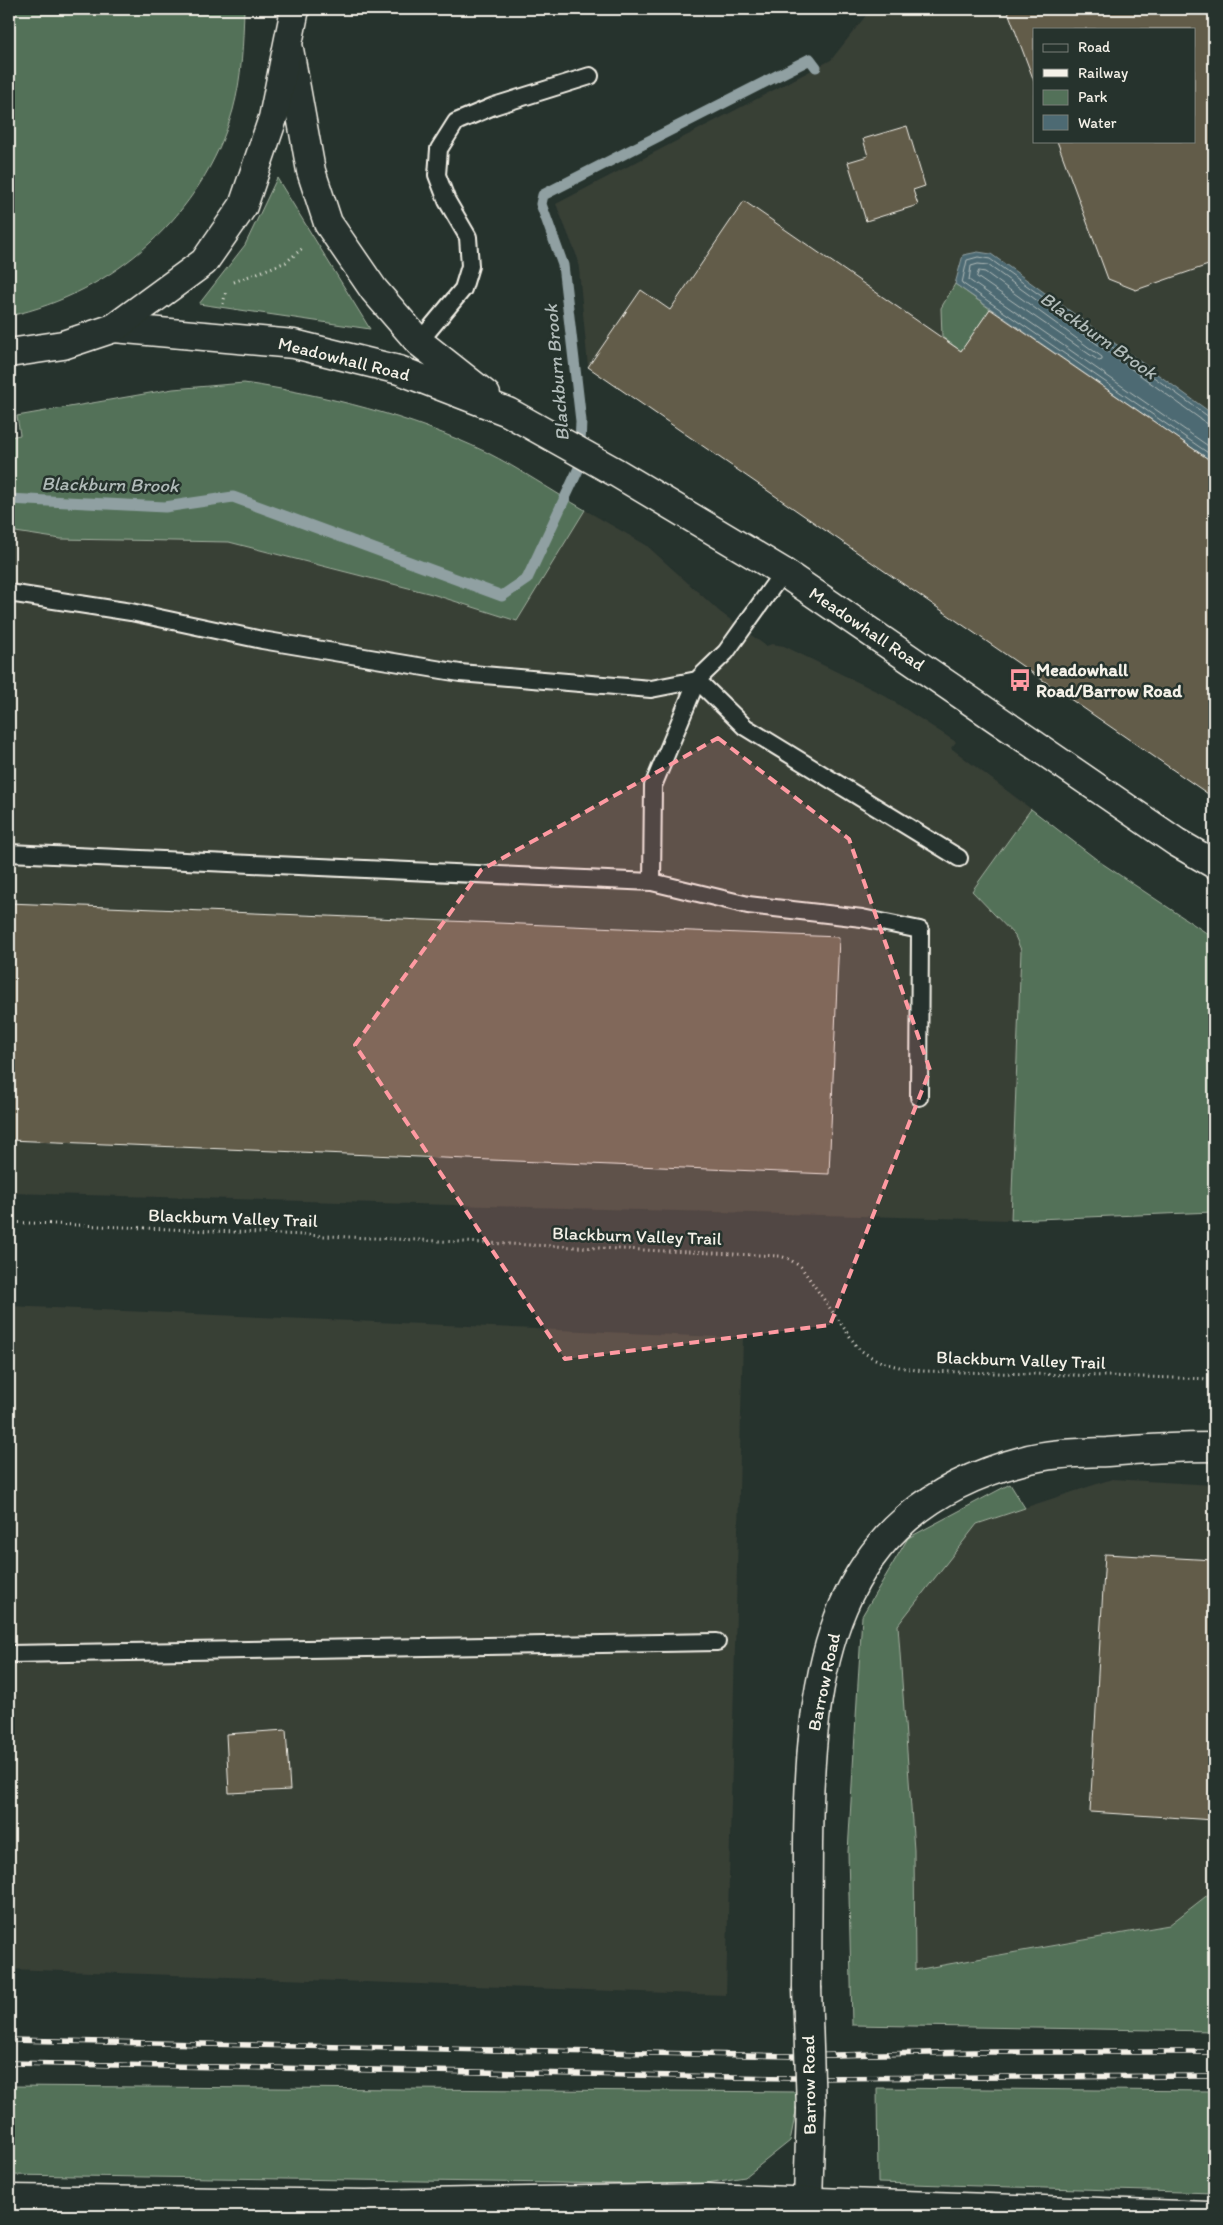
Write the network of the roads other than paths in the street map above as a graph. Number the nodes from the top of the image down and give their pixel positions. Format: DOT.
graph roads {
  1 [pos="295,9"];
  2 [pos="289,49"];
  3 [pos="590,76"];
  4 [pos="114,328"];
  5 [pos="419,342"];
  6 [pos="9,353"];
  7 [pos="508,412"];
  8 [pos="783,572"];
  9 [pos="9,593"];
  10 [pos="697,680"];
  11 [pos="9,853"];
  12 [pos="959,858"];
  13 [pos="1214,864"];
  14 [pos="652,882"];
  15 [pos="919,1097"];
  16 [pos="1214,1447"];
  17 [pos="717,1642"];
  18 [pos="9,1654"];
  19 [pos="9,2198"];
  20 [pos="808,2201"];
  21 [pos="1104,2215"];
  22 [pos="1209,2216"];
  1 -- 2 [label="main road"];
  2 -- 4 [label="main road"];
  2 -- 5 [label="main road, Meadowhall Road"];
  3 -- 5 [label="lane"];
  4 -- 6 [label="main road"];
  4 -- 7 [label="main road, Meadowhall Road"];
  5 -- 7 [label="main road, Meadowhall Road"];
  7 -- 8 [label="main road, Meadowhall Road"];
  8 -- 10 [label="lane"];
  8 -- 13 [label="main road, Meadowhall Road"];
  9 -- 10 [label="lane"];
  10 -- 12 [label="lane"];
  10 -- 14 [label="lane"];
  11 -- 14 [label="lane"];
  14 -- 15 [label="lane"];
  16 -- 20 [label="main road, Barrow Road, bridge"];
  17 -- 18 [label="lane"];
  19 -- 20 [label="main road"];
  20 -- 21 [label="main road"];
  21 -- 22 [label="main road"];
}
